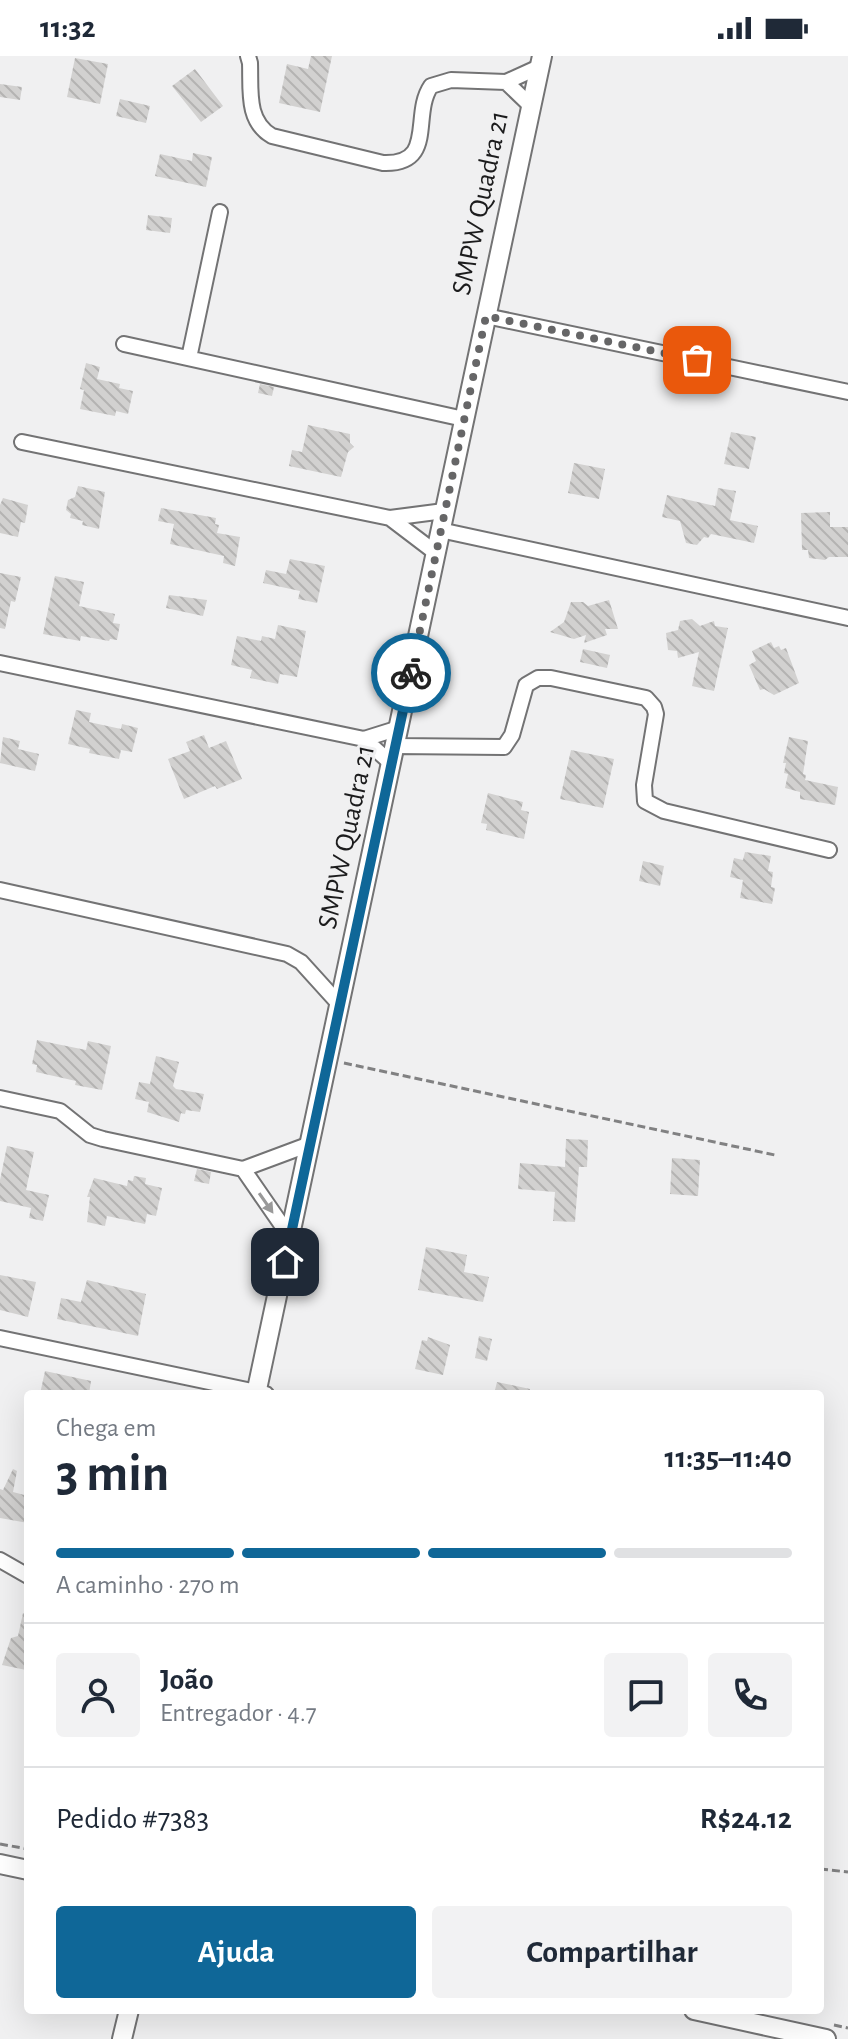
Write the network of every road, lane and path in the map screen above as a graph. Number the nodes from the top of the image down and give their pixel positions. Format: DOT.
graph roads {
  1 [pos="248,56"];
  2 [pos="540,61"];
  3 [pos="506,82"];
  4 [pos="531,106"];
  5 [pos="220,212"];
  6 [pos="486,316"];
  7 [pos="124,344"];
  8 [pos="189,358"];
  9 [pos="848,392"];
  10 [pos="464,419"];
  11 [pos="22,442"];
  12 [pos="444,511"];
  13 [pos="390,518"];
  14 [pos="440,530"];
  15 [pos="436,553"];
  16 [pos="848,618"];
  17 [pos="0,663"];
  18 [pos="364,739"];
  19 [pos="395,746"];
  20 [pos="829,850"];
  21 [pos="0,890"];
  22 [pos="340,1005"];
  23 [pos="328,1060"];
  24 [pos="0,1098"];
  25 [pos="310,1144"];
  26 [pos="775,1155"];
  27 [pos="243,1169"];
  28 [pos="290,1237"];
  29 [pos="0,1338"];
  30 [pos="245,1390"];
  31 [pos="260,1390"];
  32 [pos="0,1560"];
  33 [pos="24,1574"];
  34 [pos="0,1844"];
  35 [pos="24,1848"];
  36 [pos="0,1864"];
  37 [pos="24,1869"];
  38 [pos="824,1869"];
  39 [pos="848,1872"];
  40 [pos="128,2014"];
  41 [pos="712,2014"];
  42 [pos="122,2039"];
  43 [pos="826,2039"];
  1 -- 3 [label="street"];
  2 -- 3 [label="street"];
  2 -- 4 [label="street, SMPW Quadra 21"];
  3 -- 4 [label="street"];
  4 -- 6 [label="street, SMPW Quadra 21"];
  5 -- 8 [label="street"];
  6 -- 9 [label="street"];
  6 -- 10 [label="street, SMPW Quadra 21"];
  7 -- 8 [label="street"];
  8 -- 10 [label="street"];
  10 -- 12 [label="street, SMPW Quadra 21"];
  11 -- 13 [label="street"];
  12 -- 13 [label="street"];
  12 -- 14 [label="street, SMPW Quadra 21"];
  13 -- 15 [label="street"];
  14 -- 15 [label="street, SMPW Quadra 21"];
  14 -- 16 [label="street"];
  15 -- 19 [label="street, SMPW Quadra 21"];
  17 -- 18 [label="street"];
  18 -- 19 [label="street"];
  18 -- 19 [label="street"];
  19 -- 20 [label="street"];
  19 -- 22 [label="street, SMPW Quadra 21"];
  21 -- 22 [label="street"];
  22 -- 23 [label="street, SMPW Quadra 21"];
  23 -- 25 [label="street, SMPW Quadra 21"];
  23 -- 26 [label="path"];
  24 -- 27 [label="street"];
  25 -- 27 [label="street"];
  25 -- 28 [label="street, SMPW Quadra 21"];
  27 -- 28 [label="street, one-way"];
  28 -- 31 [label="street, SMPW Quadra 21"];
  29 -- 30 [label="street"];
  32 -- 33 [label="street"];
  34 -- 35 [label="path"];
  36 -- 37 [label="street"];
  38 -- 39 [label="path"];
  40 -- 42 [label="street"];
  41 -- 43 [label="street"];
}
